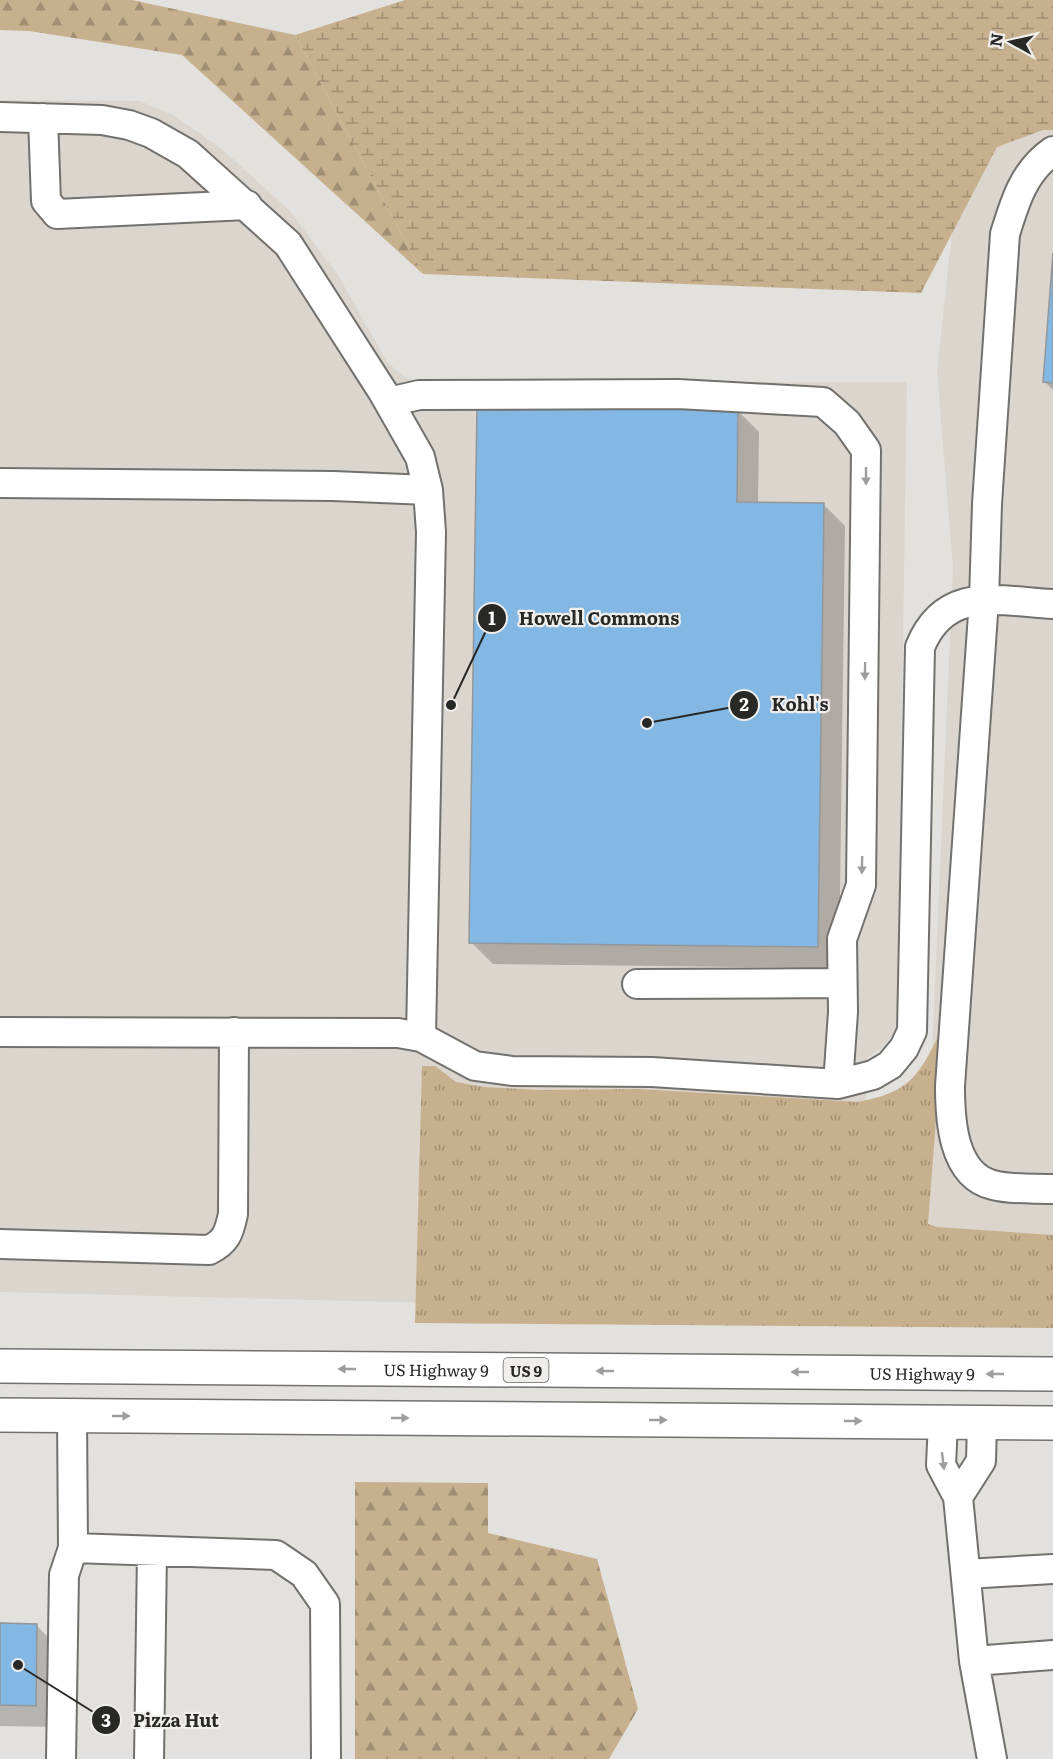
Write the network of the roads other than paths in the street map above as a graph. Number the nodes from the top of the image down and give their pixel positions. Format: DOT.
graph roads {
  1 [pos="0,117"];
  2 [pos="44,118"];
  3 [pos="1053,151"];
  4 [pos="247,205"];
  5 [pos="389,402"];
  6 [pos="0,483"];
  7 [pos="428,490"];
  8 [pos="984,600"];
  9 [pos="1053,604"];
  10 [pos="842,983"];
  11 [pos="637,984"];
  12 [pos="0,1032"];
  13 [pos="234,1032"];
  14 [pos="421,1037"];
  15 [pos="838,1084"];
  16 [pos="1053,1189"];
  17 [pos="0,1244"];
  18 [pos="0,1366"];
  19 [pos="1053,1374"];
  20 [pos="0,1415"];
  21 [pos="72,1416"];
  22 [pos="943,1422"];
  23 [pos="982,1422"];
  24 [pos="1053,1423"];
  25 [pos="958,1497"];
  26 [pos="73,1548"];
  27 [pos="152,1552"];
  28 [pos="1053,1569"];
  29 [pos="966,1574"];
  30 [pos="1053,1655"];
  31 [pos="974,1661"];
  32 [pos="61,1759"];
  33 [pos="149,1759"];
  34 [pos="326,1759"];
  35 [pos="992,1759"];
  1 -- 2 [label="lane"];
  2 -- 4 [label="lane"];
  2 -- 4 [label="lane"];
  3 -- 8 [label="lane"];
  4 -- 5 [label="lane"];
  5 -- 7 [label="lane"];
  5 -- 10 [label="lane, one-way"];
  6 -- 7 [label="lane"];
  7 -- 14 [label="lane"];
  8 -- 9 [label="lane"];
  8 -- 15 [label="lane"];
  8 -- 16 [label="lane"];
  10 -- 11 [label="lane"];
  10 -- 15 [label="lane"];
  12 -- 13 [label="lane"];
  13 -- 14 [label="lane"];
  13 -- 17 [label="lane"];
  14 -- 15 [label="lane"];
  19 -- 18 [label="highway, US Highway 9 / US 9, one-way"];
  20 -- 21 [label="highway"];
  21 -- 22 [label="highway, one-way"];
  21 -- 26 [label="lane"];
  22 -- 23 [label="highway"];
  22 -- 25 [label="lane, one-way"];
  23 -- 24 [label="highway"];
  23 -- 25 [label="lane"];
  25 -- 29 [label="lane"];
  26 -- 27 [label="lane"];
  26 -- 32 [label="lane"];
  27 -- 33 [label="lane"];
  27 -- 34 [label="lane"];
  28 -- 29 [label="lane"];
  29 -- 31 [label="lane"];
  30 -- 31 [label="lane"];
  31 -- 35 [label="lane"];
}
